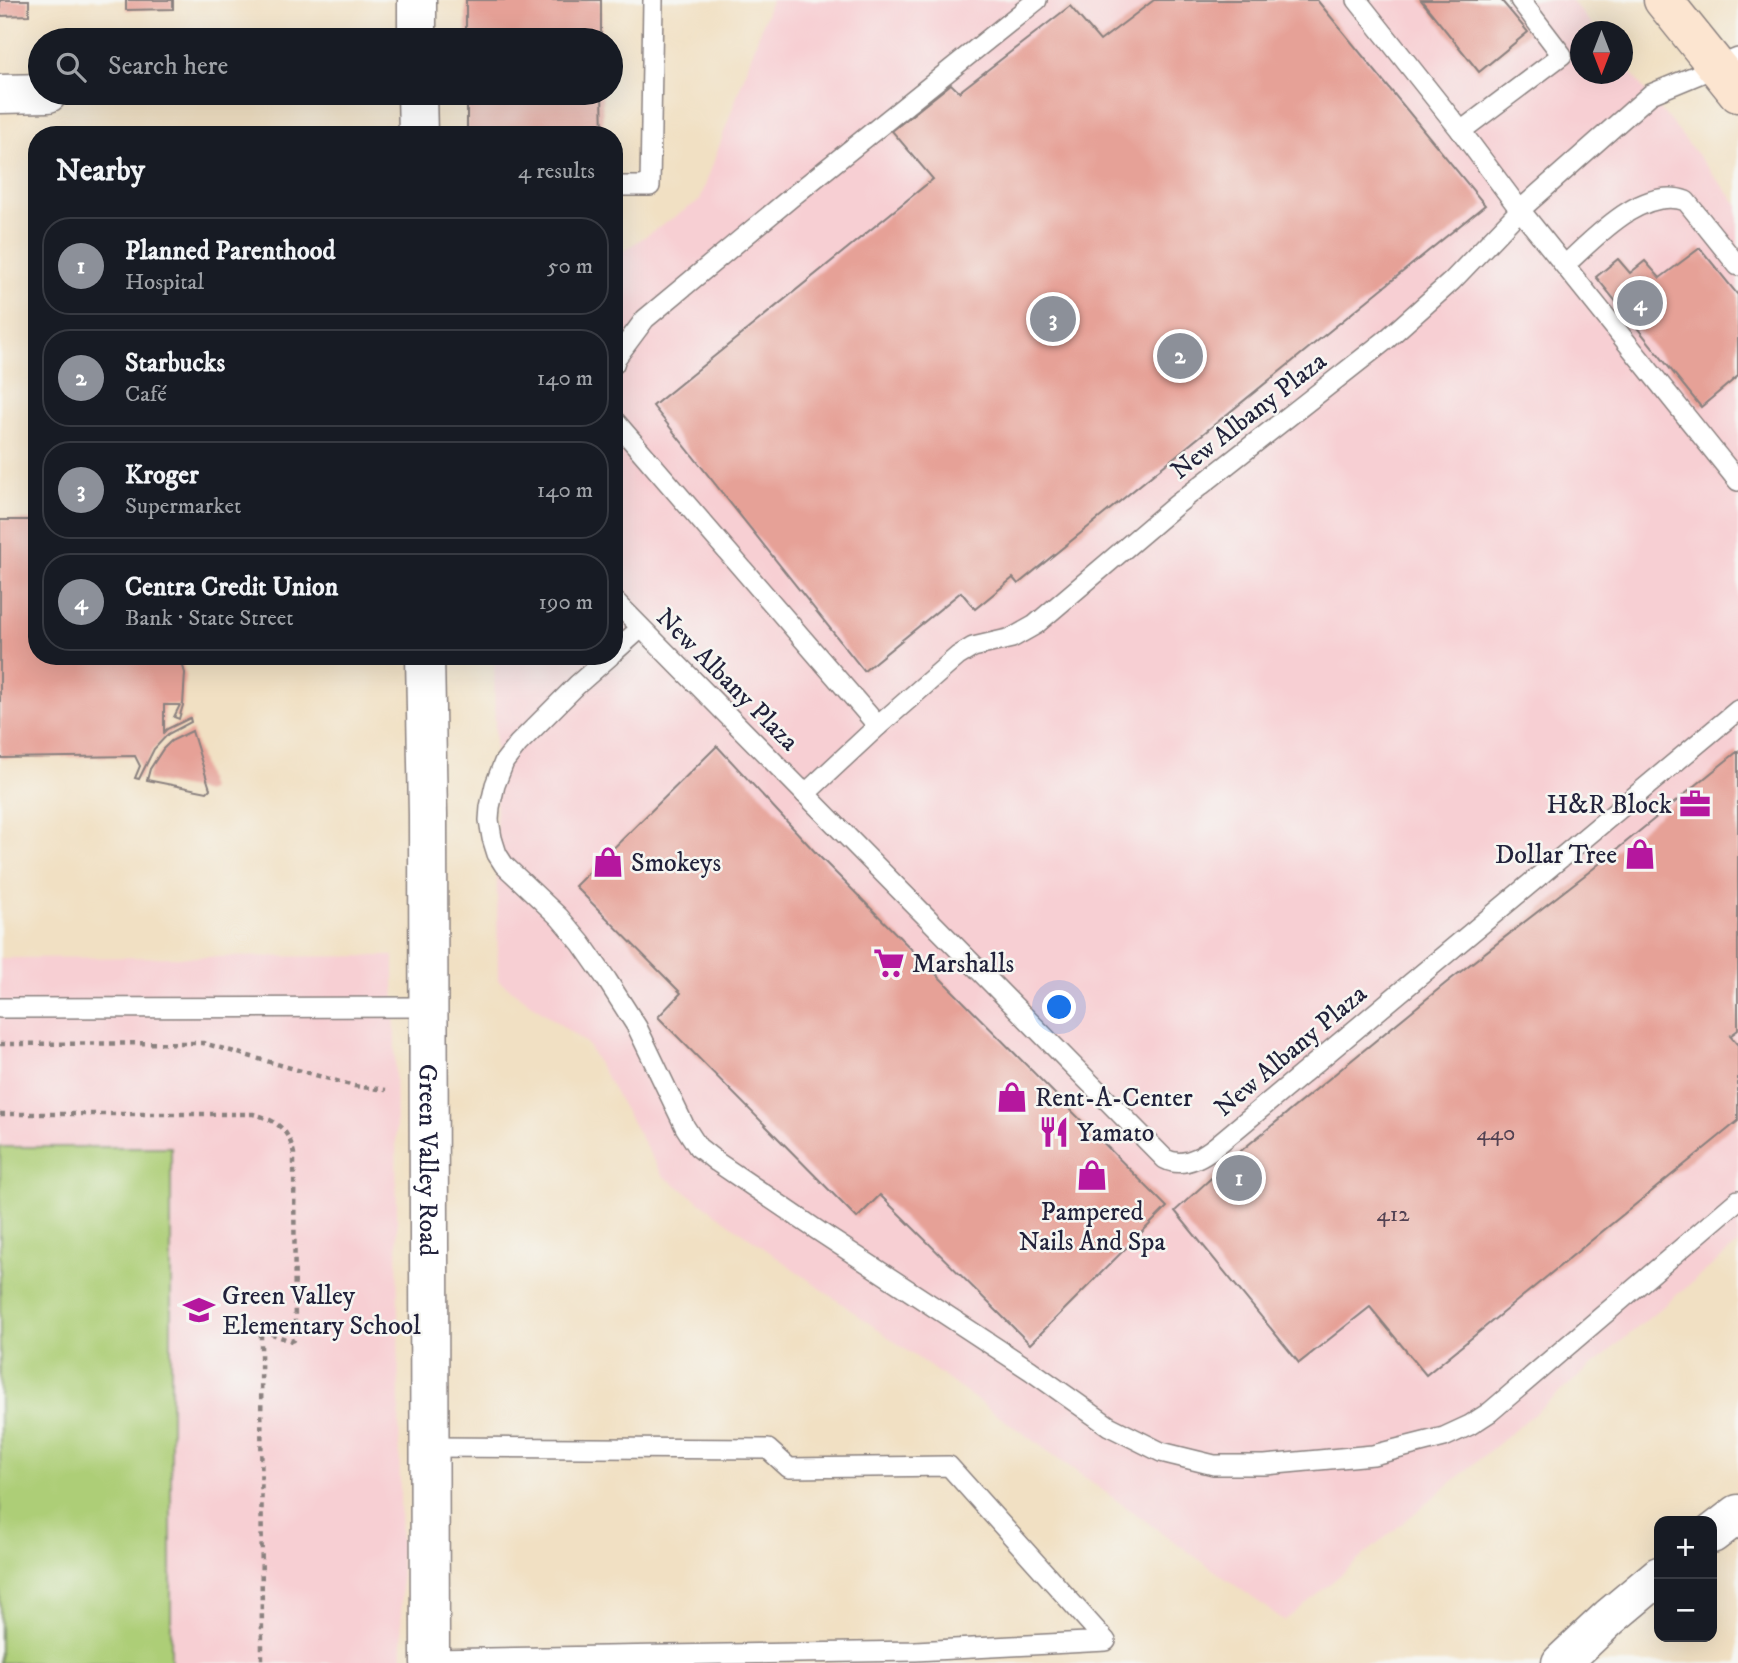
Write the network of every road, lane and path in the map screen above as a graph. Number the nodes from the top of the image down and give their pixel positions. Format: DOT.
graph roads {
  1 [pos="417,0"];
  2 [pos="653,0"];
  3 [pos="1037,0"];
  4 [pos="1357,0"];
  5 [pos="1520,0"];
  6 [pos="1663,0"];
  7 [pos="417,28"];
  8 [pos="1731,73"];
  9 [pos="28,93"];
  10 [pos="0,94"];
  11 [pos="417,105"];
  12 [pos="418,126"];
  13 [pos="1461,131"];
  14 [pos="623,186"];
  15 [pos="1520,210"];
  16 [pos="1565,265"];
  17 [pos="1738,266"];
  18 [pos="623,349"];
  19 [pos="623,430"];
  20 [pos="1738,481"];
  21 [pos="623,609"];
  22 [pos="641,628"];
  23 [pos="623,644"];
  24 [pos="425,665"];
  25 [pos="600,665"];
  26 [pos="1738,710"];
  27 [pos="878,726"];
  28 [pos="806,794"];
  29 [pos="427,1007"];
  30 [pos="0,1008"];
  31 [pos="0,1044"];
  32 [pos="386,1090"];
  33 [pos="0,1114"];
  34 [pos="1738,1200"];
  35 [pos="429,1447"];
  36 [pos="1738,1514"];
  37 [pos="1717,1530"];
  38 [pos="1655,1579"];
  39 [pos="430,1661"];
  40 [pos="262,1663"];
  41 [pos="1561,1663"];
  1 -- 7 [label="street"];
  2 -- 14 [label="lane"];
  3 -- 18 [label="lane"];
  4 -- 13 [label="lane"];
  5 -- 13 [label="lane"];
  6 -- 8 [label="main road"];
  8 -- 15 [label="lane, New Albany Plaza"];
  9 -- 10 [label="street"];
  11 -- 12 [label="street"];
  13 -- 15 [label="lane"];
  15 -- 16 [label="lane"];
  15 -- 27 [label="lane, New Albany Plaza"];
  16 -- 17 [label="lane"];
  16 -- 20 [label="lane"];
  19 -- 27 [label="lane"];
  21 -- 22 [label="lane, New Albany Plaza"];
  22 -- 23 [label="lane"];
  22 -- 28 [label="lane, New Albany Plaza"];
  24 -- 29 [label="street, Green Valley Road"];
  25 -- 34 [label="lane"];
  26 -- 28 [label="lane, New Albany Plaza"];
  27 -- 28 [label="lane, New Albany Plaza"];
  29 -- 30 [label="lane"];
  29 -- 35 [label="street, Green Valley Road"];
  31 -- 32 [label="path"];
  33 -- 40 [label="path"];
  35 -- 39 [label="street, Green Valley Road"];
  35 -- 39 [label="lane"];
  36 -- 37 [label="street"];
  38 -- 41 [label="street"];
}
